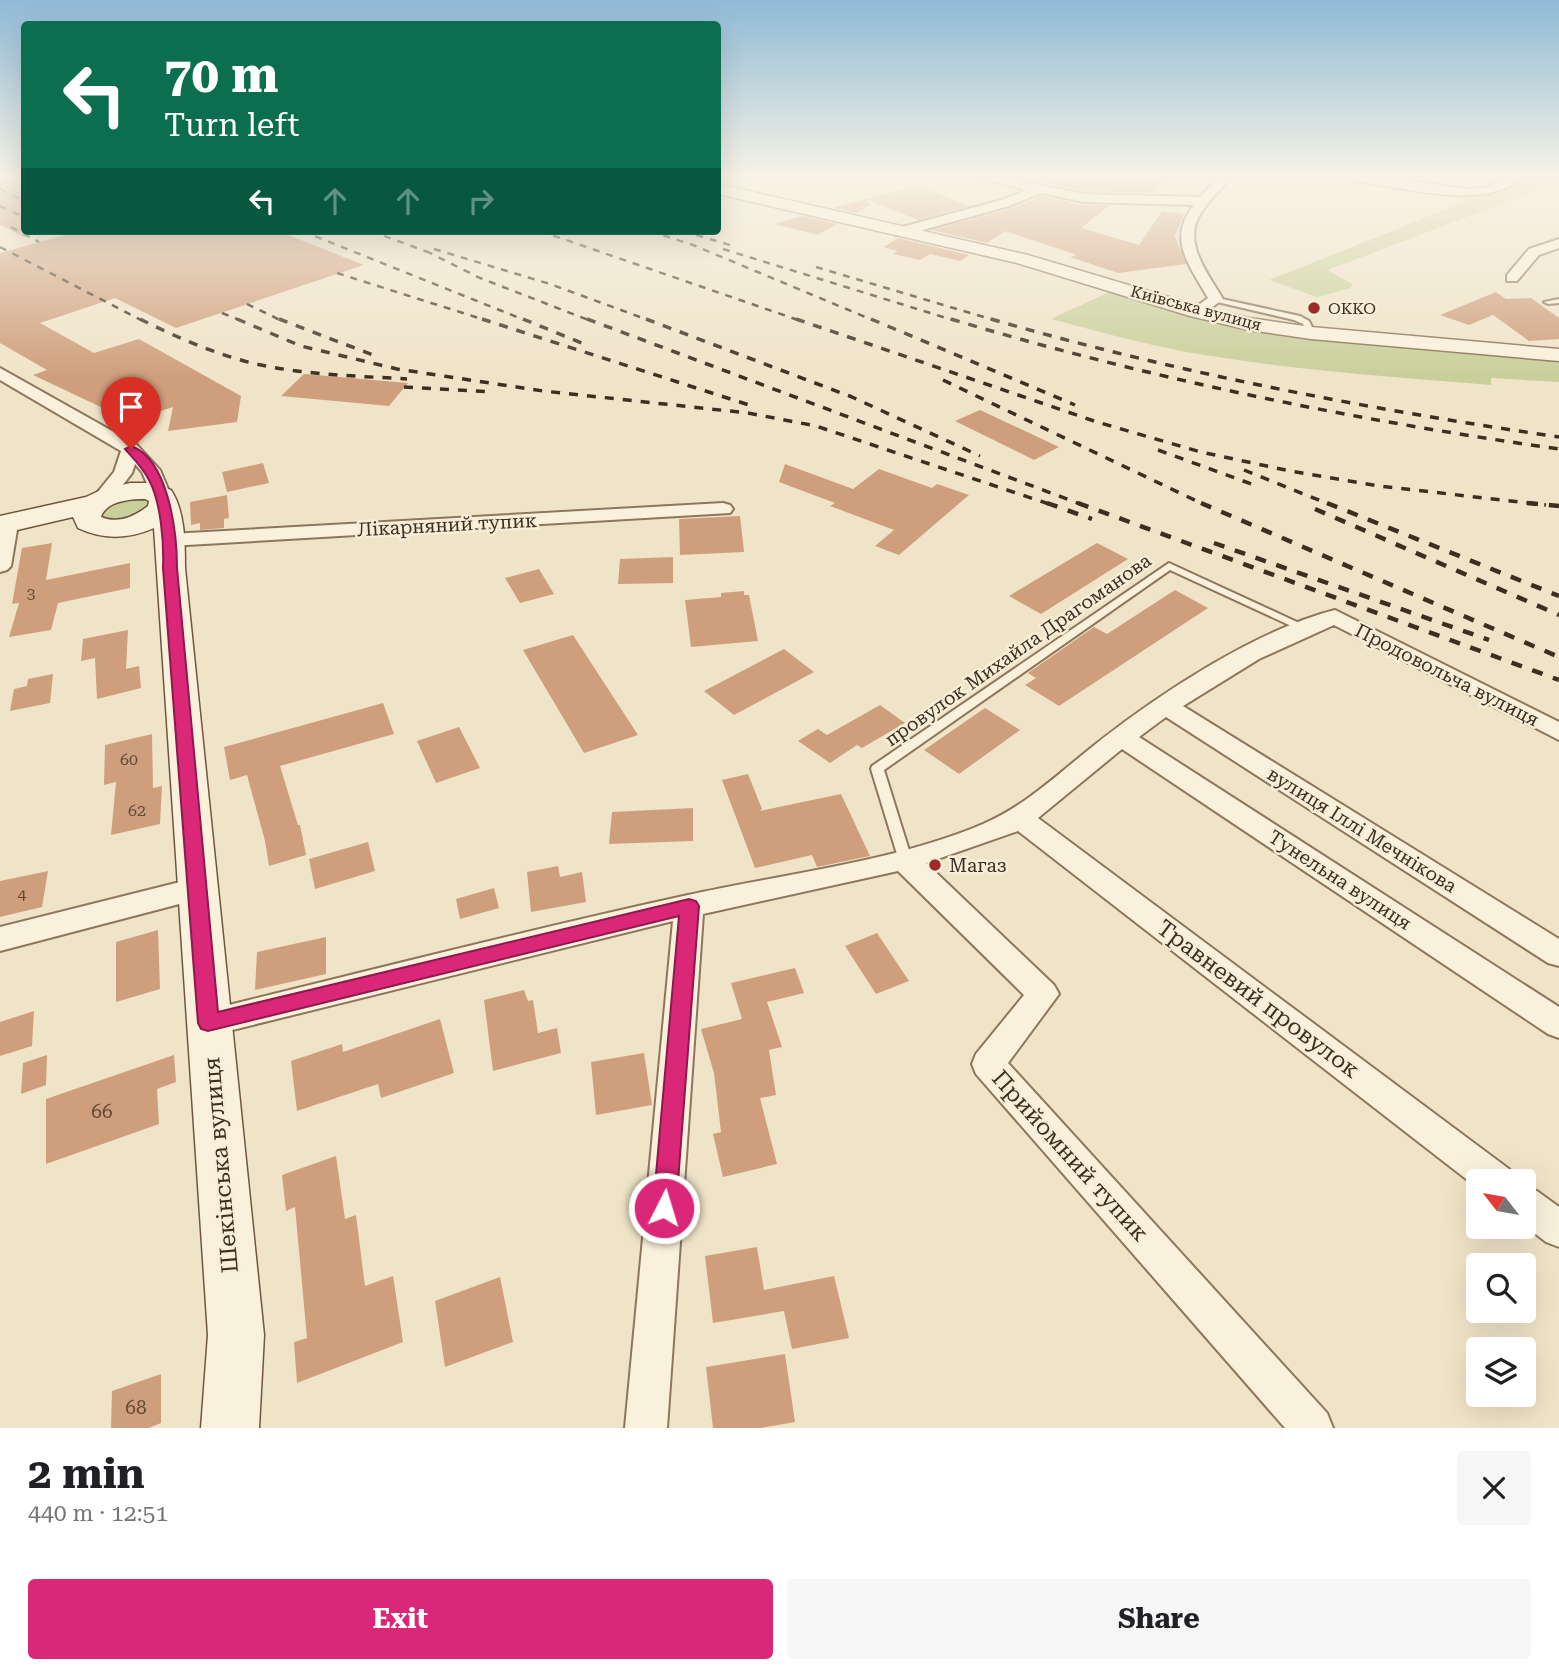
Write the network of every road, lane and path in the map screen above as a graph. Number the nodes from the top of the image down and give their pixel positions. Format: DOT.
graph roads {
  1 [pos="951,244"];
  2 [pos="1187,244"];
  3 [pos="1557,244"];
  4 [pos="1512,278"];
  5 [pos="1216,299"];
  6 [pos="1559,301"];
  7 [pos="1548,302"];
  8 [pos="1197,312"];
  9 [pos="1311,333"];
  10 [pos="1559,355"];
  11 [pos="0,373"];
  12 [pos="131,449"];
  13 [pos="162,500"];
  14 [pos="723,509"];
  15 [pos="100,514"];
  16 [pos="4,525"];
  17 [pos="170,554"];
  18 [pos="0,566"];
  19 [pos="1304,628"];
  20 [pos="1166,706"];
  21 [pos="1559,732"];
  22 [pos="1122,737"];
  23 [pos="1020,818"];
  24 [pos="905,860"];
  25 [pos="196,889"];
  26 [pos="689,906"];
  27 [pos="0,939"];
  28 [pos="1559,954"];
  29 [pos="208,1023"];
  30 [pos="1559,1024"];
  31 [pos="1480,1169"];
  32 [pos="1536,1212"];
  33 [pos="1559,1229"];
  34 [pos="230,1428"];
  35 [pos="646,1428"];
  36 [pos="1311,1428"];
  1 -- 8 [label="street, Київська вулиця"];
  2 -- 5 [label="street"];
  3 -- 4 [label="street"];
  5 -- 8 [label="street"];
  5 -- 9 [label="lane"];
  6 -- 7 [label="lane"];
  8 -- 9 [label="street, Київська вулиця"];
  9 -- 10 [label="street, Київська вулиця"];
  11 -- 12 [label="street, Шекінська вулиця"];
  12 -- 13 [label="street, Шекінська вулиця"];
  12 -- 15 [label="street"];
  13 -- 15 [label="main road"];
  13 -- 17 [label="main road, Шекінська вулиця"];
  14 -- 17 [label="street, Лікарняний тупик"];
  15 -- 16 [label="main road"];
  15 -- 17 [label="main road"];
  16 -- 18 [label="street"];
  17 -- 25 [label="main road, Шекінська вулиця"];
  19 -- 20 [label="street"];
  19 -- 21 [label="street, Продовольча вулиця"];
  19 -- 24 [label="lane, провулок Михайла Драгоманова"];
  20 -- 22 [label="street"];
  20 -- 28 [label="street, вулиця Іллі Мечнікова"];
  22 -- 23 [label="street"];
  22 -- 30 [label="street, Тунельна вулиця"];
  23 -- 24 [label="street"];
  23 -- 31 [label="street, Травневий провулок"];
  24 -- 26 [label="street"];
  24 -- 36 [label="street, Прийомний тупик"];
  25 -- 27 [label="street"];
  25 -- 29 [label="main road, Шекінська вулиця"];
  26 -- 29 [label="street"];
  26 -- 35 [label="street"];
  29 -- 34 [label="main road, Шекінська вулиця"];
  32 -- 33 [label="street"];
}
